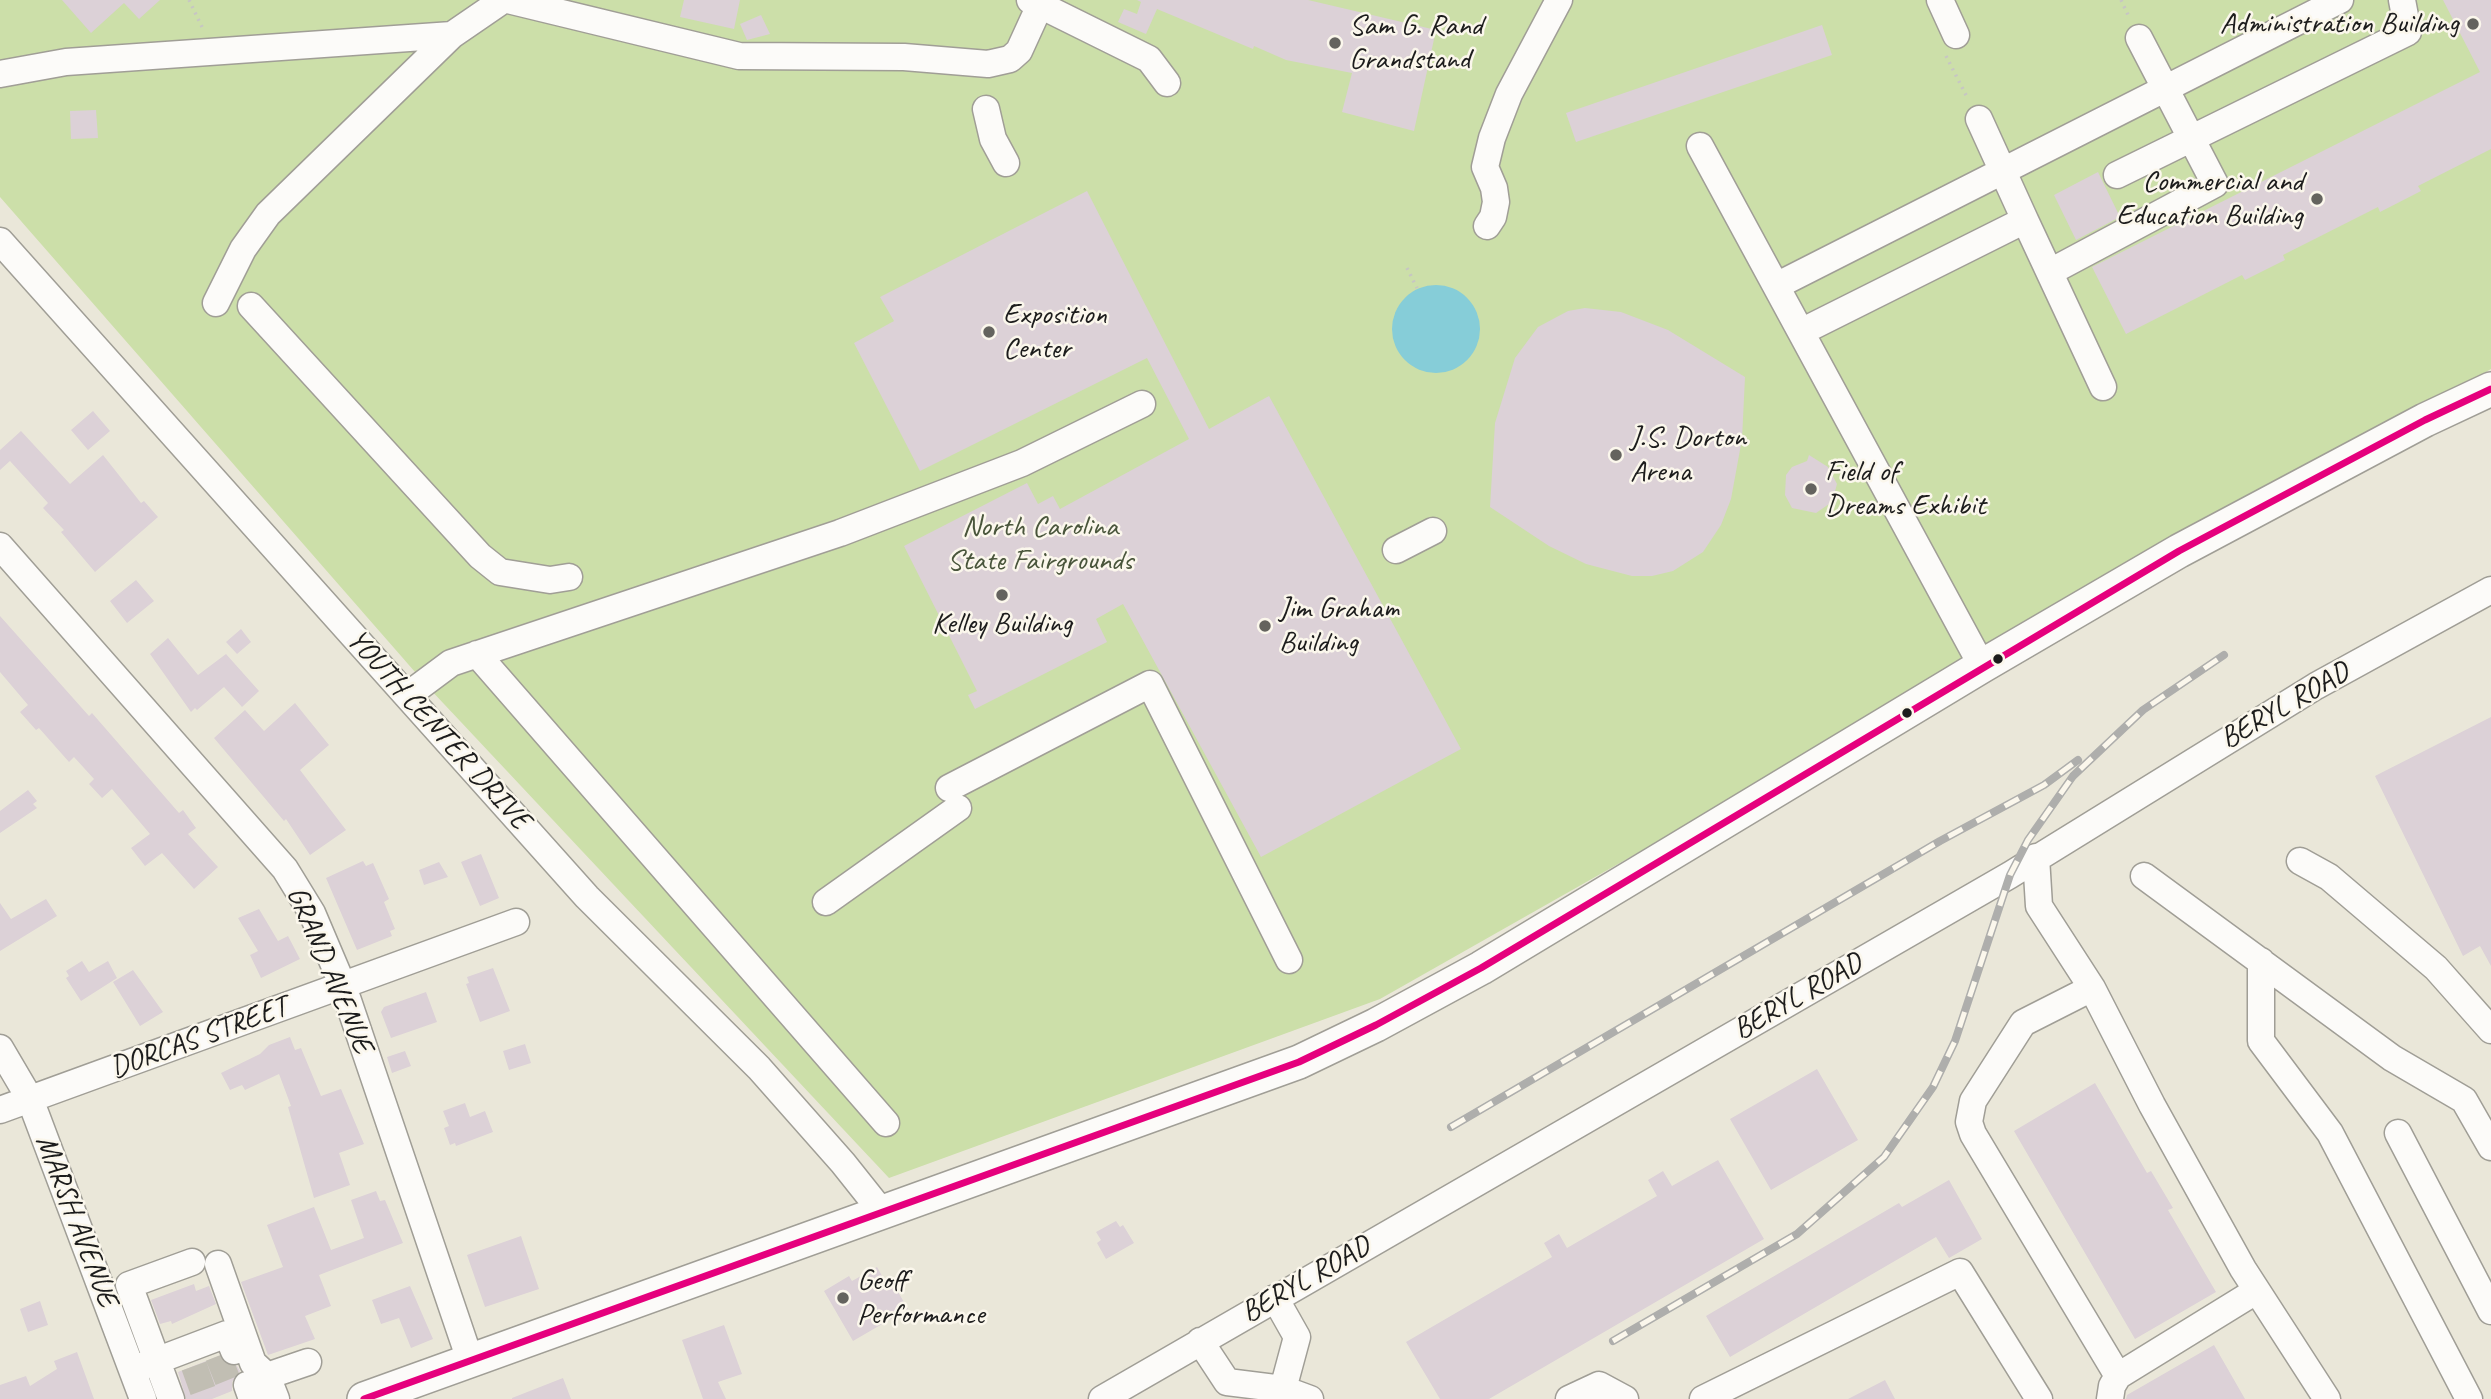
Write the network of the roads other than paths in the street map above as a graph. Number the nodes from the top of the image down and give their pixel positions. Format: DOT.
graph roads {
  1 [pos="506,0"];
  2 [pos="1559,0"];
  3 [pos="1940,0"];
  4 [pos="2340,0"];
  5 [pos="2402,0"];
  6 [pos="1035,2"];
  7 [pos="452,35"];
  8 [pos="2139,38"];
  9 [pos="1950,43"];
  10 [pos="0,74"];
  11 [pos="1167,83"];
  12 [pos="2166,88"];
  13 [pos="986,109"];
  14 [pos="1979,120"];
  15 [pos="2190,137"];
  16 [pos="1700,146"];
  17 [pos="1006,163"];
  18 [pos="2003,171"];
  19 [pos="2117,175"];
  20 [pos="2025,220"];
  21 [pos="1487,226"];
  22 [pos="0,241"];
  23 [pos="2050,272"];
  24 [pos="1776,286"];
  25 [pos="216,303"];
  26 [pos="251,306"];
  27 [pos="1801,332"];
  28 [pos="2104,387"];
  29 [pos="2491,388"];
  30 [pos="1142,404"];
  31 [pos="1433,531"];
  32 [pos="0,546"];
  33 [pos="1396,550"];
  34 [pos="569,577"];
  35 [pos="2491,590"];
  36 [pos="477,654"];
  37 [pos="1982,666"];
  38 [pos="408,695"];
  39 [pos="2036,857"];
  40 [pos="2300,861"];
  41 [pos="2144,876"];
  42 [pos="826,902"];
  43 [pos="516,922"];
  44 [pos="1289,960"];
  45 [pos="2261,961"];
  46 [pos="343,986"];
  47 [pos="2092,988"];
  48 [pos="2491,1030"];
  49 [pos="0,1048"];
  50 [pos="30,1099"];
  51 [pos="0,1110"];
  52 [pos="886,1123"];
  53 [pos="2398,1133"];
  54 [pos="2491,1147"];
  55 [pos="881,1212"];
  56 [pos="130,1285"];
  57 [pos="2256,1291"];
  58 [pos="104,1295"];
  59 [pos="1275,1298"];
  60 [pos="2491,1311"];
  61 [pos="1200,1341"];
  62 [pos="221,1349"];
  63 [pos="470,1360"];
  64 [pos="157,1361"];
  65 [pos="308,1362"];
  66 [pos="132,1370"];
  67 [pos="2114,1388"];
  68 [pos="1141,1389"];
  69 [pos="1283,1389"];
  70 [pos="251,1392"];
  71 [pos="143,1399"];
  72 [pos="171,1399"];
  73 [pos="364,1399"];
  74 [pos="1102,1399"];
  75 [pos="1310,1399"];
  76 [pos="1569,1399"];
  77 [pos="1625,1399"];
  78 [pos="1703,1399"];
  79 [pos="2039,1399"];
  80 [pos="2327,1399"];
  81 [pos="2469,1399"];
  1 -- 6 [label="street"];
  1 -- 7 [label="street"];
  2 -- 21 [label="street"];
  3 -- 9 [label="street"];
  4 -- 12 [label="street"];
  5 -- 15 [label="street"];
  6 -- 11 [label="street"];
  7 -- 10 [label="street"];
  7 -- 25 [label="street"];
  8 -- 12 [label="street"];
  12 -- 15 [label="street"];
  12 -- 18 [label="street"];
  13 -- 17 [label="street"];
  14 -- 18 [label="street"];
  15 -- 19 [label="street"];
  15 -- 23 [label="street"];
  16 -- 24 [label="street"];
  18 -- 20 [label="street"];
  18 -- 24 [label="street"];
  20 -- 23 [label="street"];
  20 -- 27 [label="street"];
  22 -- 38 [label="street, YOUTH CENTER DRIVE"];
  23 -- 28 [label="street"];
  24 -- 27 [label="street"];
  26 -- 34 [label="street"];
  27 -- 37 [label="street"];
  29 -- 37 [label="main road"];
  30 -- 36 [label="street"];
  31 -- 33 [label="street"];
  32 -- 46 [label="street, GRAND AVENUE"];
  35 -- 39 [label="street, BERYL ROAD"];
  36 -- 38 [label="street"];
  36 -- 52 [label="street"];
  37 -- 55 [label="main road"];
  38 -- 55 [label="street, YOUTH CENTER DRIVE"];
  39 -- 47 [label="street"];
  39 -- 59 [label="street, BERYL ROAD"];
  40 -- 48 [label="street"];
  41 -- 45 [label="street"];
  42 -- 44 [label="street"];
  43 -- 46 [label="street, DORCAS STREET"];
  45 -- 54 [label="street"];
  45 -- 81 [label="street"];
  46 -- 50 [label="street, DORCAS STREET"];
  46 -- 63 [label="street, GRAND AVENUE"];
  47 -- 57 [label="street"];
  47 -- 67 [label="street"];
  49 -- 50 [label="street, MARSH AVENUE"];
  50 -- 51 [label="street, DORCAS STREET"];
  50 -- 58 [label="street, MARSH AVENUE"];
  53 -- 60 [label="street"];
  55 -- 63 [label="main road"];
  56 -- 58 [label="street"];
  56 -- 64 [label="street"];
  56 -- 70 [label="street"];
  57 -- 67 [label="street"];
  57 -- 80 [label="street"];
  58 -- 66 [label="street, MARSH AVENUE"];
  59 -- 61 [label="street, BERYL ROAD"];
  59 -- 69 [label="street"];
  61 -- 68 [label="street, BERYL ROAD"];
  61 -- 69 [label="street"];
  62 -- 64 [label="street"];
  63 -- 73 [label="main road"];
  64 -- 66 [label="street"];
  64 -- 72 [label="street"];
  65 -- 70 [label="street"];
  66 -- 71 [label="street, MARSH AVENUE"];
  68 -- 74 [label="street, BERYL ROAD"];
  69 -- 75 [label="street"];
  76 -- 77 [label="street"];
  78 -- 79 [label="street"];
}
